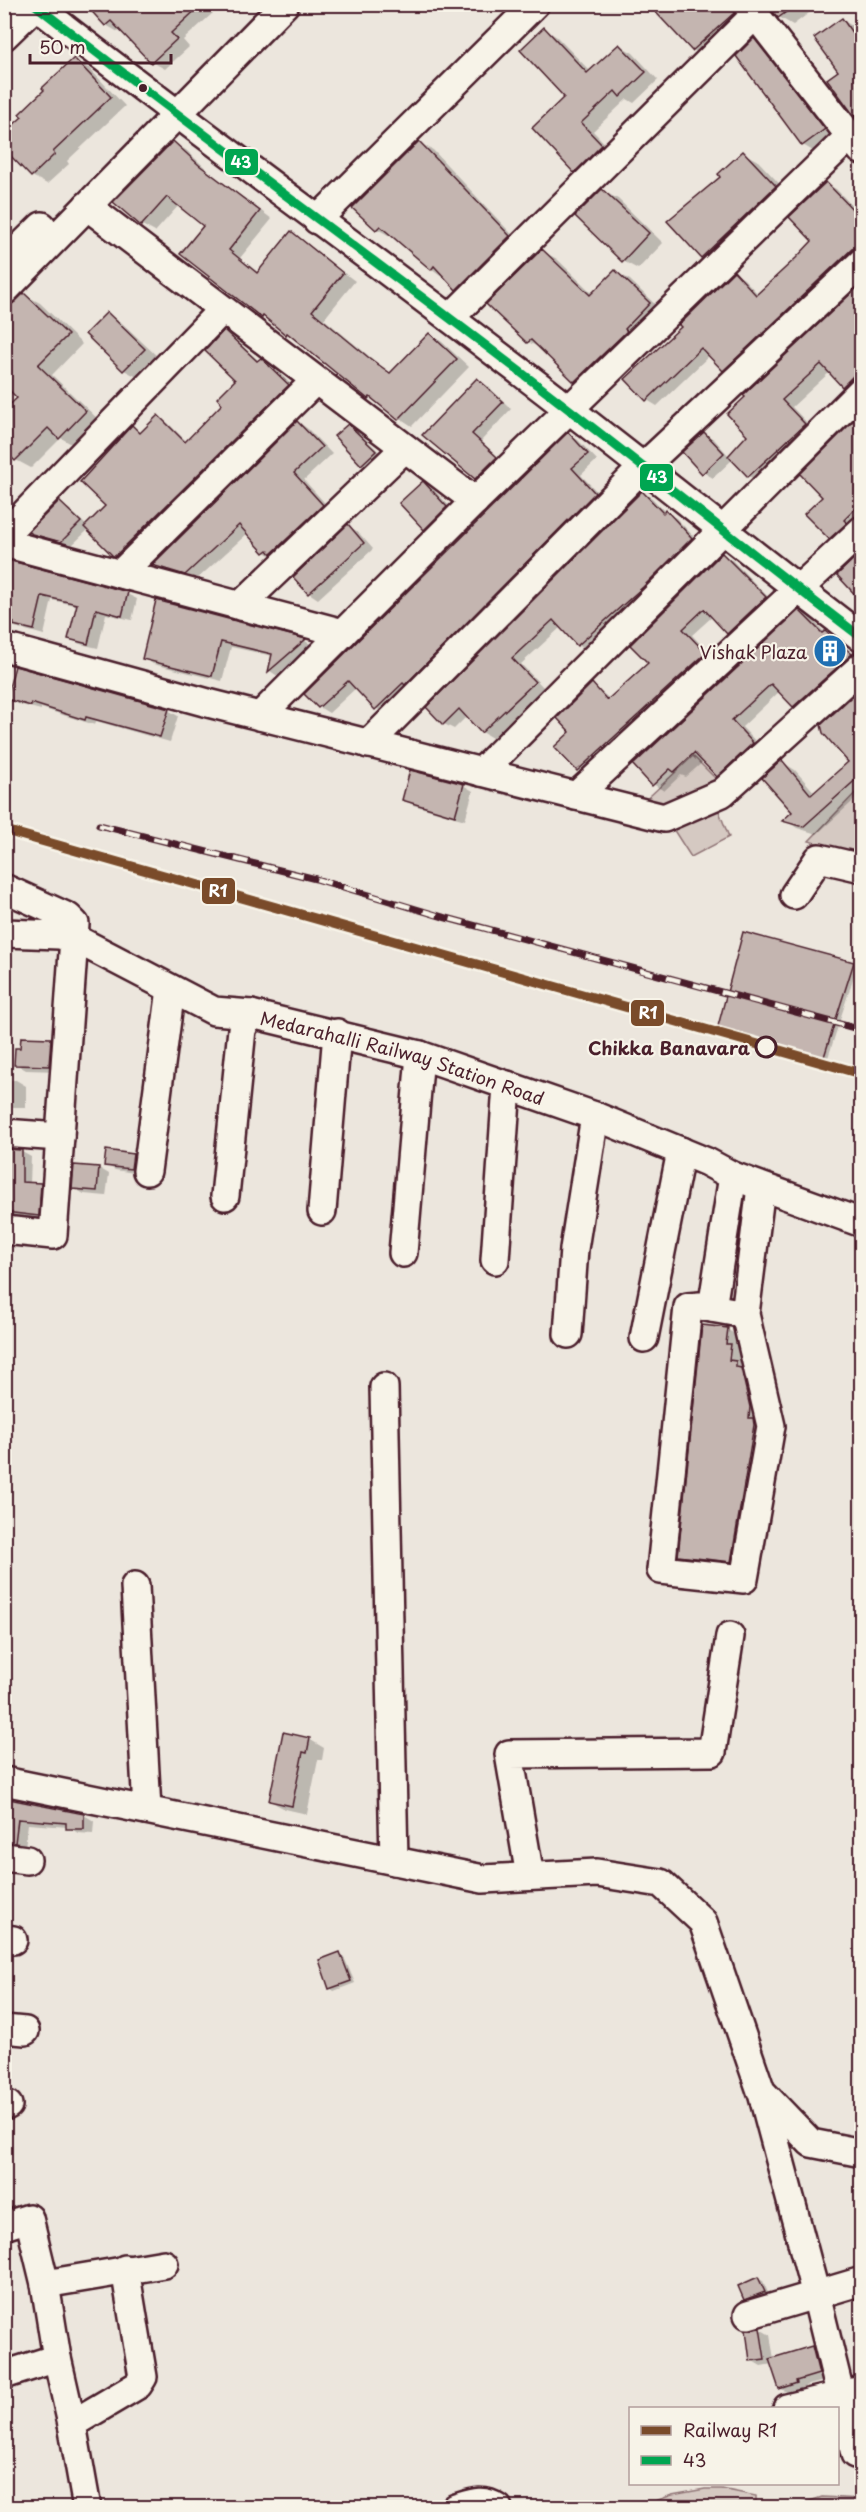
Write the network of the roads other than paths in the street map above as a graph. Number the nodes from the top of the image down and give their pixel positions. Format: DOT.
graph roads {
  1 [pos="260,4"];
  2 [pos="285,4"];
  3 [pos="535,4"];
  4 [pos="35,5"];
  5 [pos="751,10"];
  6 [pos="4,36"];
  7 [pos="170,109"];
  8 [pos="856,143"];
  9 [pos="87,206"];
  10 [pos="317,220"];
  11 [pos="861,262"];
  12 [pos="4,263"];
  13 [pos="4,291"];
  14 [pos="222,310"];
  15 [pos="450,318"];
  16 [pos="315,381"];
  17 [pos="861,390"];
  18 [pos="570,409"];
  19 [pos="405,448"];
  20 [pos="642,468"];
  21 [pos="475,501"];
  22 [pos="721,530"];
  23 [pos="861,530"];
  24 [pos="4,535"];
  25 [pos="4,543"];
  26 [pos="120,574"];
  27 [pos="797,589"];
  28 [pos="240,606"];
  29 [pos="343,633"];
  30 [pos="861,638"];
  31 [pos="4,647"];
  32 [pos="861,666"];
  33 [pos="260,716"];
  34 [pos="368,744"];
  35 [pos="481,772"];
  36 [pos="576,796"];
  37 [pos="861,868"];
  38 [pos="4,888"];
  39 [pos="794,895"];
  40 [pos="4,933"];
  41 [pos="74,938"];
  42 [pos="171,989"];
  43 [pos="251,1014"];
  44 [pos="337,1033"];
  45 [pos="420,1055"];
  46 [pos="507,1084"];
  47 [pos="595,1116"];
  48 [pos="4,1133"];
  49 [pos="60,1137"];
  50 [pos="681,1151"];
  51 [pos="147,1171"];
  52 [pos="734,1176"];
  53 [pos="761,1187"];
  54 [pos="225,1196"];
  55 [pos="322,1211"];
  56 [pos="861,1224"];
  57 [pos="4,1230"];
  58 [pos="403,1253"];
  59 [pos="495,1260"];
  60 [pos="712,1308"];
  61 [pos="745,1314"];
  62 [pos="568,1334"];
  63 [pos="645,1338"];
  64 [pos="384,1387"];
  65 [pos="135,1586"];
  66 [pos="730,1636"];
  67 [pos="4,1781"];
  68 [pos="147,1810"];
  69 [pos="394,1861"];
  70 [pos="530,1876"];
  71 [pos="761,2091"];
  72 [pos="861,2154"];
  73 [pos="4,2226"];
  74 [pos="164,2264"];
  75 [pos="125,2269"];
  76 [pos="861,2282"];
  77 [pos="45,2284"];
  78 [pos="816,2295"];
  79 [pos="748,2315"];
  80 [pos="57,2358"];
  81 [pos="4,2375"];
  82 [pos="851,2392"];
  83 [pos="795,2407"];
  84 [pos="72,2424"];
  85 [pos="855,2454"];
  86 [pos="87,2508"];
  87 [pos="456,2508"];
  88 [pos="498,2508"];
  1 -- 7 [label="street"];
  2 -- 7 [label="street"];
  3 -- 10 [label="street"];
  4 -- 6 [label="street"];
  4 -- 7 [label="street"];
  5 -- 8 [label="street"];
  5 -- 15 [label="street"];
  7 -- 9 [label="street"];
  7 -- 10 [label="street"];
  7 -- 12 [label="street"];
  8 -- 18 [label="street"];
  9 -- 13 [label="street"];
  9 -- 14 [label="street"];
  10 -- 15 [label="street"];
  11 -- 20 [label="street"];
  14 -- 16 [label="street"];
  14 -- 24 [label="street"];
  15 -- 18 [label="street"];
  16 -- 19 [label="street"];
  16 -- 26 [label="street"];
  17 -- 22 [label="street"];
  18 -- 20 [label="street"];
  18 -- 21 [label="street"];
  19 -- 21 [label="street"];
  19 -- 28 [label="street"];
  20 -- 22 [label="street"];
  20 -- 34 [label="street"];
  21 -- 29 [label="street"];
  22 -- 27 [label="street"];
  22 -- 35 [label="street"];
  23 -- 27 [label="street"];
  25 -- 26 [label="street"];
  26 -- 28 [label="street"];
  27 -- 30 [label="street"];
  27 -- 36 [label="street"];
  28 -- 29 [label="street"];
  29 -- 33 [label="street"];
  31 -- 33 [label="street"];
  32 -- 36 [label="street"];
  33 -- 34 [label="street"];
  34 -- 35 [label="street"];
  35 -- 36 [label="street"];
  37 -- 39 [label="street"];
  38 -- 41 [label="street"];
  40 -- 41 [label="street"];
  41 -- 42 [label="street, Medarahalli Railway Station Road"];
  41 -- 49 [label="street"];
  42 -- 43 [label="street, Medarahalli Railway Station Road"];
  42 -- 51 [label="street"];
  43 -- 44 [label="street, Medarahalli Railway Station Road"];
  43 -- 54 [label="street"];
  44 -- 45 [label="street, Medarahalli Railway Station Road"];
  44 -- 55 [label="street"];
  45 -- 46 [label="street, Medarahalli Railway Station Road"];
  45 -- 58 [label="street"];
  46 -- 47 [label="street, Medarahalli Railway Station Road"];
  46 -- 59 [label="street"];
  47 -- 50 [label="street, Medarahalli Railway Station Road"];
  47 -- 62 [label="street"];
  48 -- 49 [label="street"];
  49 -- 57 [label="street"];
  50 -- 52 [label="street, Medarahalli Railway Station Road"];
  50 -- 63 [label="street"];
  52 -- 53 [label="street, Medarahalli Railway Station Road"];
  52 -- 60 [label="street"];
  53 -- 56 [label="street, Medarahalli Railway Station Road"];
  53 -- 61 [label="street"];
  60 -- 61 [label="street"];
  60 -- 61 [label="street"];
  64 -- 69 [label="street"];
  65 -- 68 [label="street"];
  66 -- 70 [label="street"];
  67 -- 68 [label="street"];
  68 -- 69 [label="street"];
  69 -- 70 [label="street"];
  70 -- 71 [label="street"];
  71 -- 72 [label="street"];
  71 -- 78 [label="street"];
  73 -- 77 [label="street"];
  74 -- 75 [label="street"];
  75 -- 77 [label="street"];
  75 -- 84 [label="street"];
  76 -- 78 [label="street"];
  77 -- 80 [label="street"];
  78 -- 79 [label="street"];
  78 -- 82 [label="street"];
  80 -- 81 [label="street"];
  80 -- 84 [label="street"];
  82 -- 83 [label="street"];
  82 -- 85 [label="street"];
  84 -- 86 [label="street"];
  87 -- 88 [label="street"];
}
